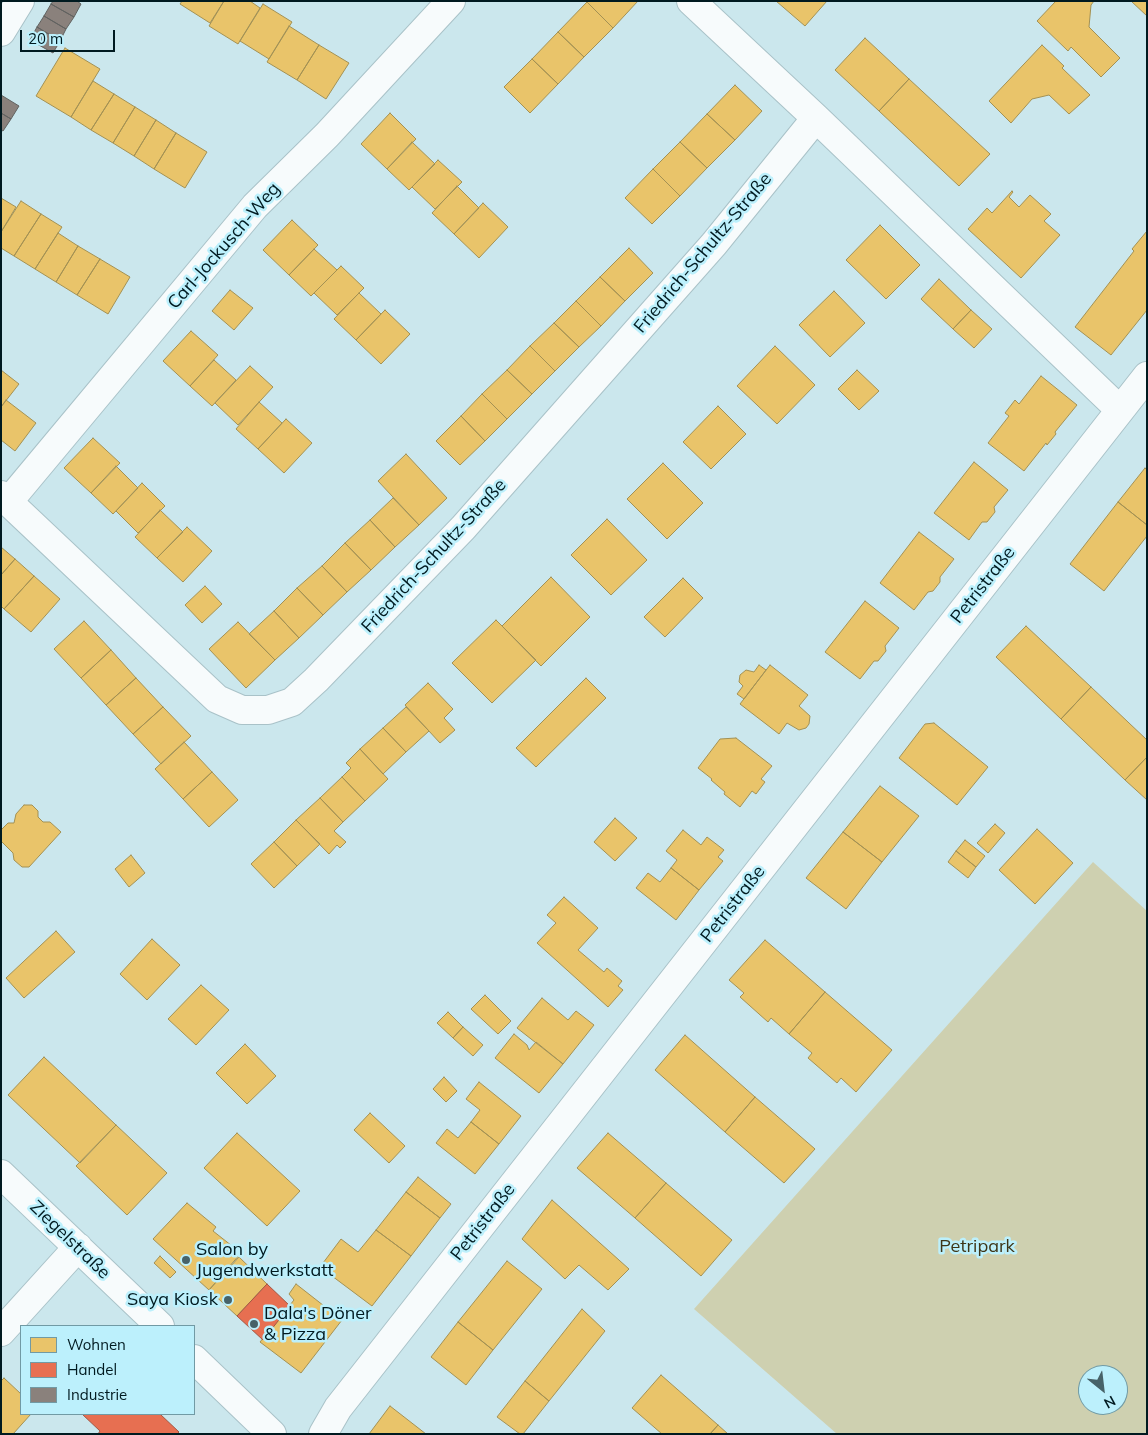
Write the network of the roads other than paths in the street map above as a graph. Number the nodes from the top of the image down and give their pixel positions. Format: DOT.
graph roads {
  1 [pos="20,1"];
  2 [pos="451,1"];
  3 [pos="691,1"];
  4 [pos="1,32"];
  5 [pos="816,118"];
  6 [pos="1147,376"];
  7 [pos="1120,410"];
  8 [pos="5,498"];
  9 [pos="1,1174"];
  10 [pos="78,1247"];
  11 [pos="159,1325"];
  12 [pos="1,1332"];
  13 [pos="195,1359"];
  14 [pos="272,1434"];
  15 [pos="323,1434"];
  1 -- 4 [label="street"];
  2 -- 8 [label="street, Carl-Jockusch-Weg"];
  3 -- 5 [label="street"];
  5 -- 7 [label="street"];
  5 -- 8 [label="street, Friedrich-Schultz-Straße"];
  6 -- 7 [label="street, Petristraße"];
  7 -- 15 [label="street, Petristraße"];
  9 -- 10 [label="street, Ziegelstraße"];
  10 -- 11 [label="street, Ziegelstraße"];
  10 -- 12 [label="street"];
  13 -- 14 [label="street"];
}
